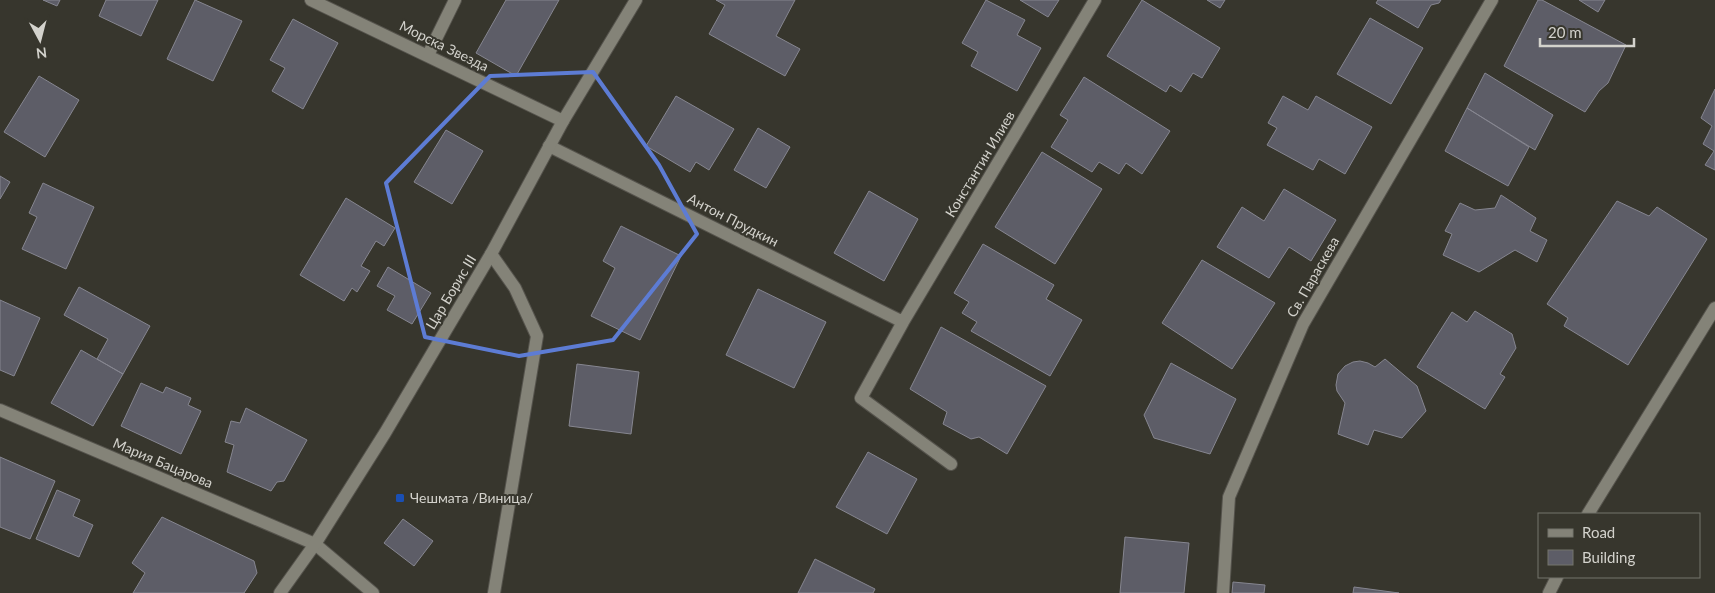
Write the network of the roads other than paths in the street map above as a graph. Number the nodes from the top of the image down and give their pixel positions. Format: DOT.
graph roads {
  1 [pos="311,0"];
  2 [pos="455,0"];
  3 [pos="636,0"];
  4 [pos="1095,0"];
  5 [pos="1492,0"];
  6 [pos="428,56"];
  7 [pos="563,120"];
  8 [pos="549,146"];
  9 [pos="491,254"];
  10 [pos="1715,308"];
  11 [pos="903,322"];
  12 [pos="0,410"];
  13 [pos="951,464"];
  14 [pos="1589,513"];
  15 [pos="314,544"];
  16 [pos="1556,578"];
  17 [pos="280,593"];
  18 [pos="372,593"];
  19 [pos="494,593"];
  20 [pos="1223,593"];
  21 [pos="1549,593"];
  1 -- 6 [label="street, Морска Звезда"];
  2 -- 6 [label="street"];
  3 -- 7 [label="street, Цар Борис III"];
  4 -- 11 [label="street, Константин Илиев"];
  5 -- 20 [label="street, Св. Параскева"];
  6 -- 7 [label="street, Морска Звезда"];
  7 -- 8 [label="street, Цар Борис III"];
  8 -- 9 [label="street, Цар Борис III"];
  8 -- 11 [label="street, Антон Прудкин"];
  9 -- 15 [label="street, Цар Борис III"];
  9 -- 19 [label="street"];
  10 -- 14 [label="street"];
  11 -- 13 [label="street, Константин Илиев"];
  12 -- 15 [label="street, Мария Бацарова"];
  15 -- 17 [label="street, Цар Борис III"];
  15 -- 18 [label="street, Мария Бацарова"];
  16 -- 21 [label="street"];
}
